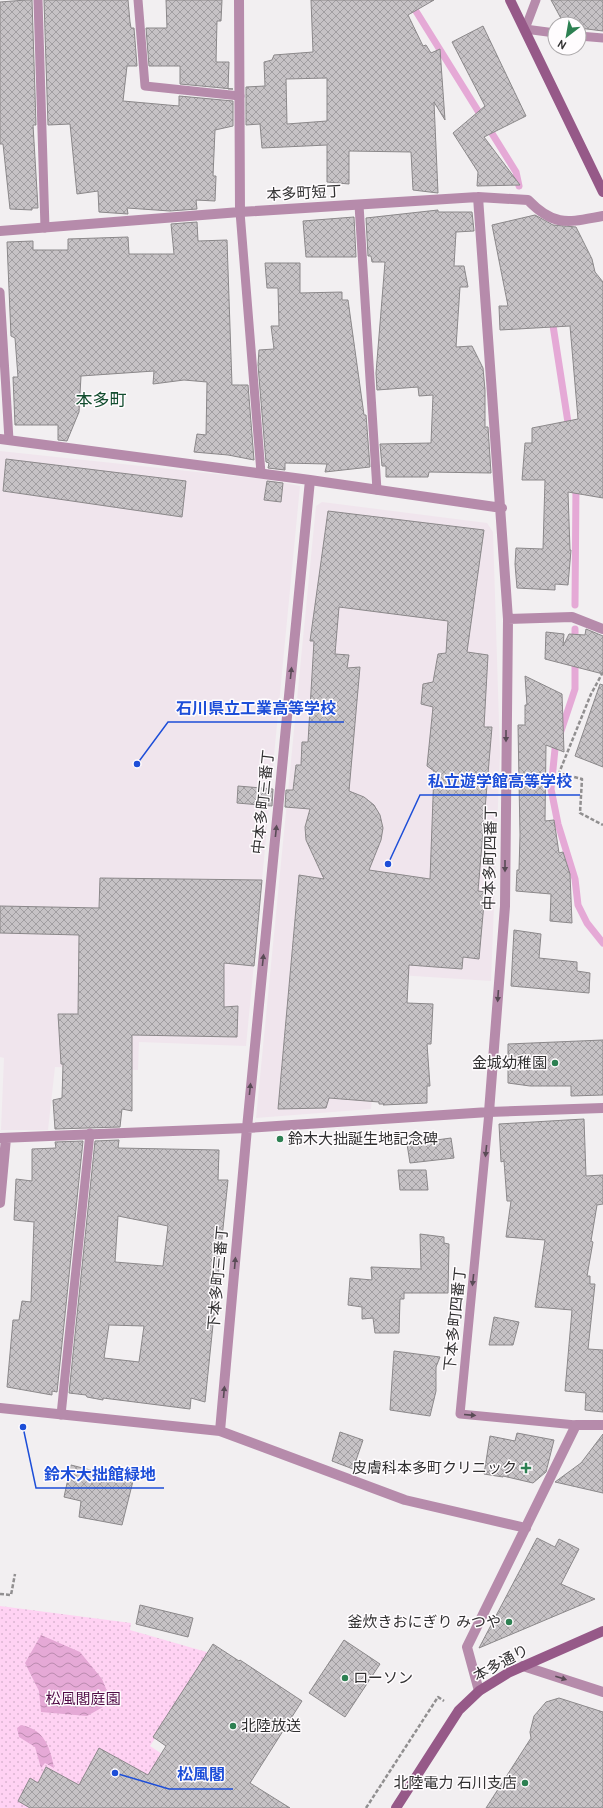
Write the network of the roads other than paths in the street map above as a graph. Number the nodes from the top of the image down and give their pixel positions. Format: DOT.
graph roads {
  1 [pos="38,0"];
  2 [pos="138,0"];
  3 [pos="239,0"];
  4 [pos="510,0"];
  5 [pos="536,0"];
  6 [pos="525,29"];
  7 [pos="547,32"];
  8 [pos="587,37"];
  9 [pos="603,38"];
  10 [pos="240,96"];
  11 [pos="603,192"];
  12 [pos="478,197"];
  13 [pos="359,205"];
  14 [pos="240,212"];
  15 [pos="603,216"];
  16 [pos="45,228"];
  17 [pos="0,231"];
  18 [pos="0,292"];
  19 [pos="4,439"];
  20 [pos="260,473"];
  21 [pos="310,480"];
  22 [pos="377,490"];
  23 [pos="502,508"];
  24 [pos="508,618"];
  25 [pos="603,629"];
  26 [pos="603,1108"];
  27 [pos="490,1112"];
  28 [pos="247,1128"];
  29 [pos="90,1134"];
  30 [pos="3,1138"];
  31 [pos="0,1203"];
  32 [pos="0,1408"];
  33 [pos="61,1415"];
  34 [pos="576,1425"];
  35 [pos="603,1425"];
  36 [pos="220,1431"];
  37 [pos="526,1528"];
  38 [pos="603,1631"];
  39 [pos="524,1666"];
  40 [pos="479,1691"];
  41 [pos="603,1692"];
  42 [pos="396,1808"];
  1 -- 16 [label="lane"];
  2 -- 10 [label="lane"];
  3 -- 10 [label="street"];
  4 -- 6 [label="street"];
  5 -- 6 [label="lane"];
  6 -- 7 [label="lane"];
  6 -- 11 [label="street"];
  8 -- 9 [label="lane"];
  10 -- 14 [label="street"];
  12 -- 13 [label="street, 本多町短丁"];
  12 -- 15 [label="street, 本多町短丁"];
  12 -- 23 [label="street, 中本多町四番丁"];
  13 -- 14 [label="street, 本多町短丁"];
  13 -- 22 [label="lane"];
  14 -- 16 [label="street, 本多町短丁"];
  14 -- 20 [label="lane"];
  16 -- 17 [label="street, 本多町短丁"];
  18 -- 19 [label="lane"];
  19 -- 20 [label="street"];
  20 -- 21 [label="street"];
  21 -- 22 [label="street"];
  28 -- 21 [label="street, 中本多町三番丁, one-way"];
  22 -- 23 [label="street"];
  23 -- 24 [label="street, 中本多町四番丁"];
  24 -- 25 [label="street"];
  24 -- 27 [label="street, 中本多町四番丁, one-way"];
  26 -- 27 [label="street"];
  27 -- 28 [label="street"];
  27 -- 34 [label="lane, 下本多町四番丁, one-way"];
  28 -- 29 [label="street"];
  36 -- 28 [label="street, 下本多町三番丁, one-way"];
  29 -- 30 [label="street"];
  29 -- 33 [label="lane"];
  30 -- 31 [label="street"];
  32 -- 33 [label="street"];
  33 -- 36 [label="street"];
  34 -- 35 [label="street"];
  34 -- 37 [label="street"];
  36 -- 37 [label="street"];
  37 -- 40 [label="street"];
  38 -- 39 [label="street, 本多通り"];
  39 -- 40 [label="street, 本多通り"];
  39 -- 41 [label="street, one-way"];
  40 -- 42 [label="street, 本多通り"];
}
